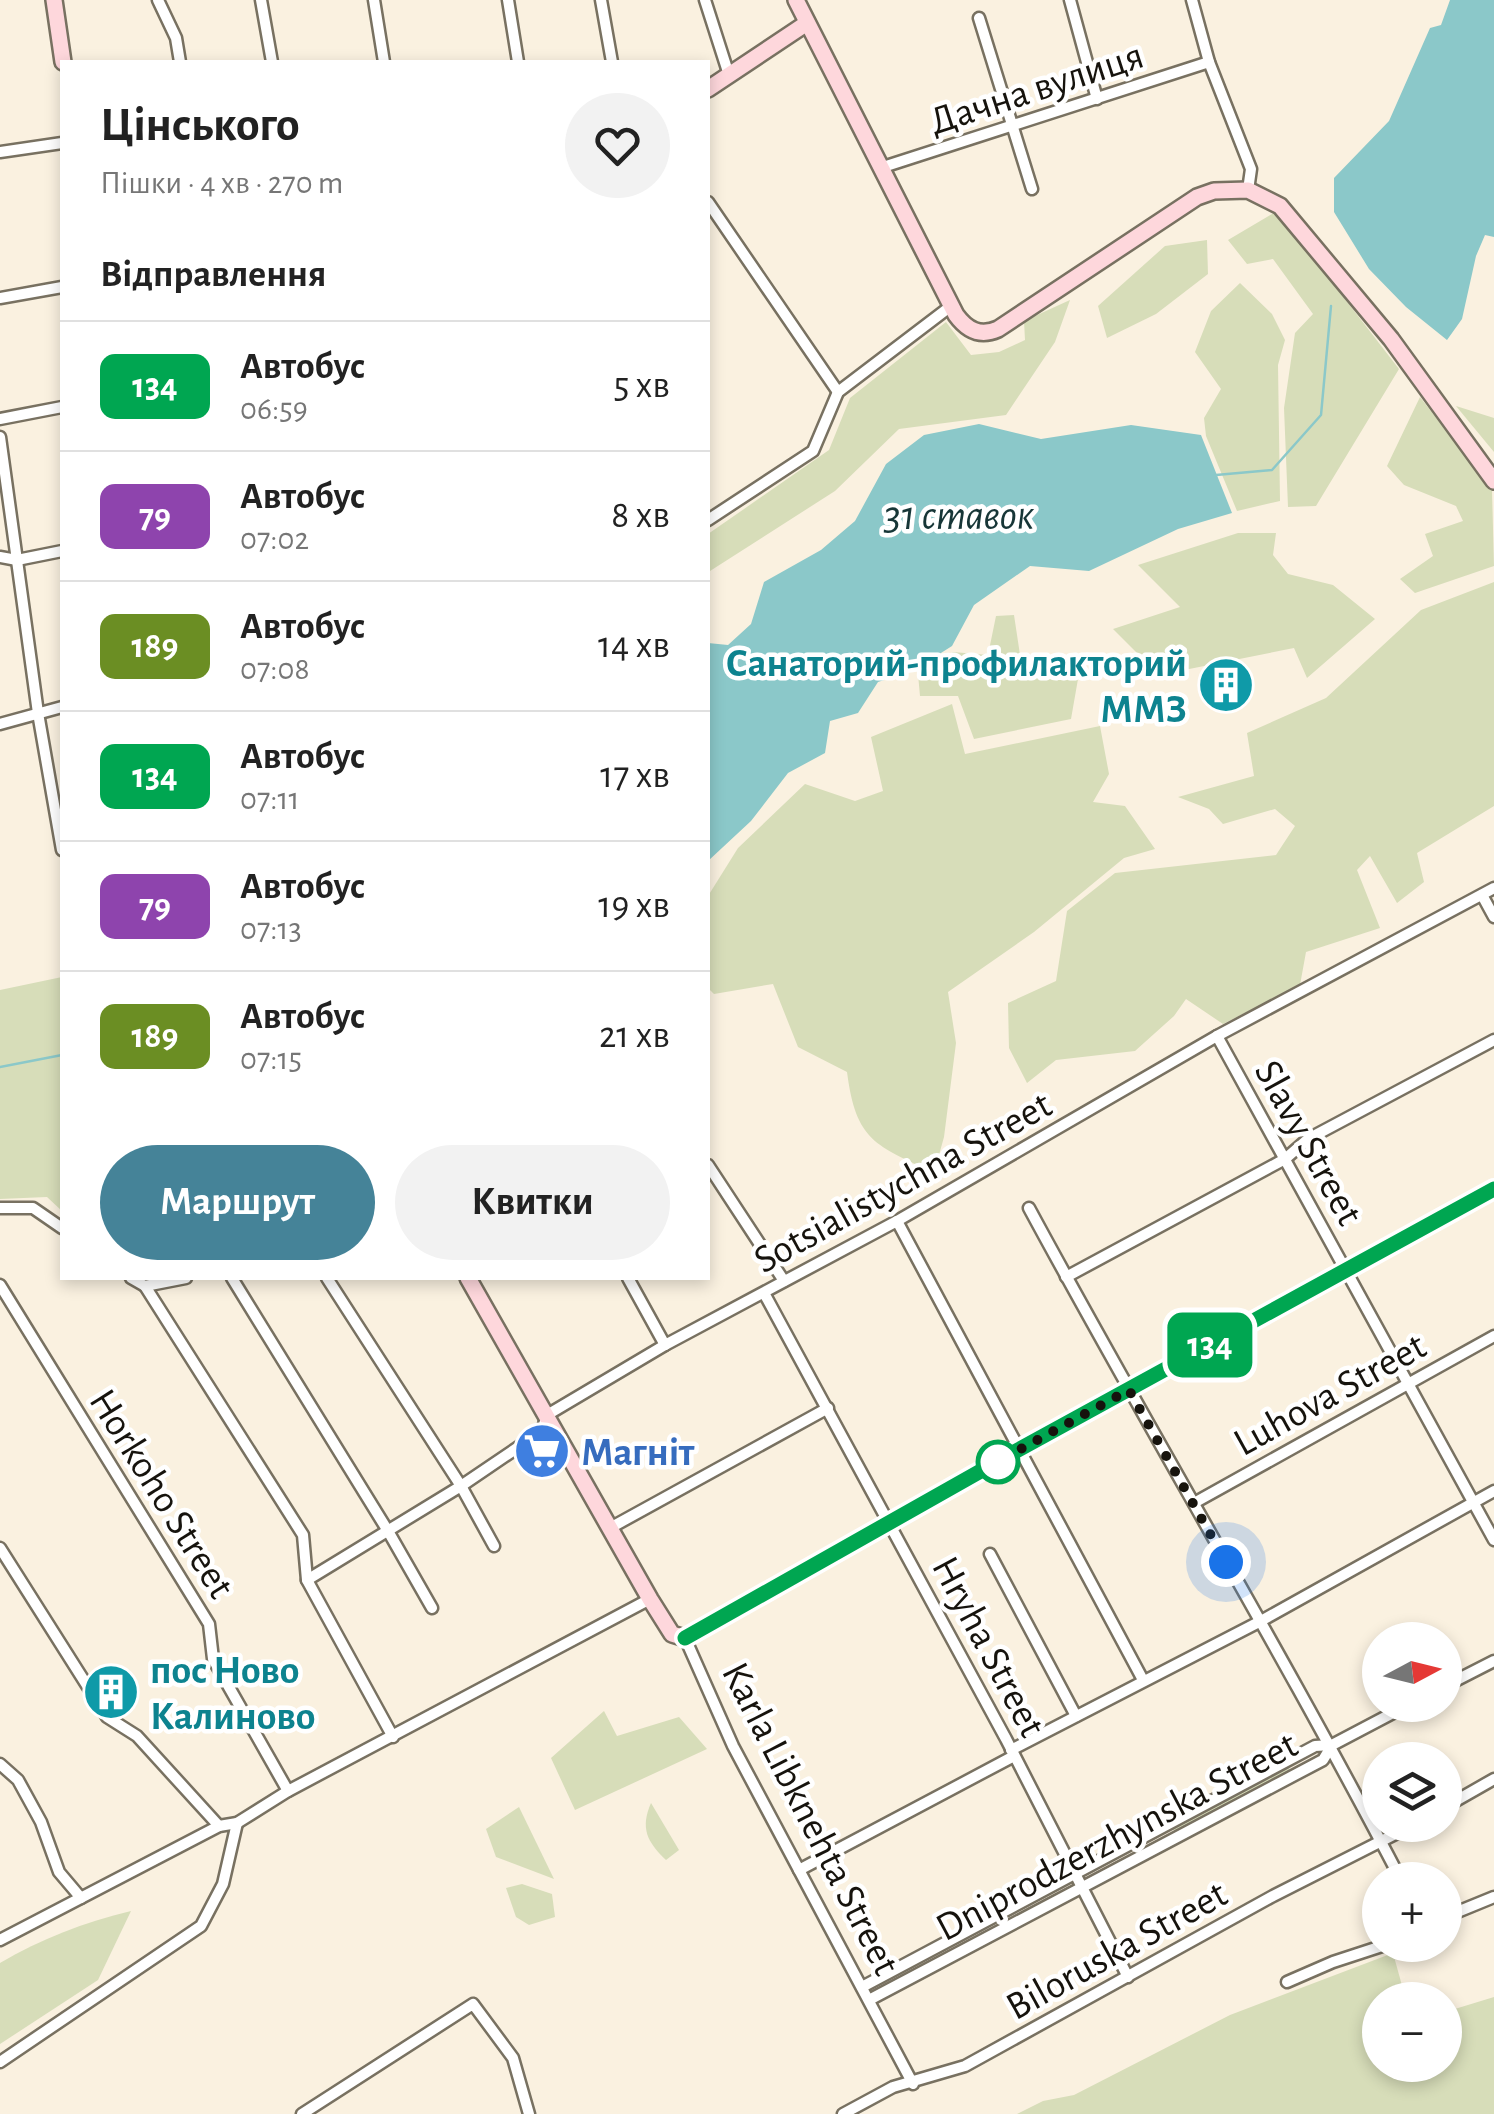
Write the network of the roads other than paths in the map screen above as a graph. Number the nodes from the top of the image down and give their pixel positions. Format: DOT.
graph roads {
  1 [pos="54,0"];
  2 [pos="158,0"];
  3 [pos="261,0"];
  4 [pos="374,0"];
  5 [pos="508,0"];
  6 [pos="601,0"];
  7 [pos="705,0"];
  8 [pos="796,0"];
  9 [pos="1070,0"];
  10 [pos="1192,0"];
  11 [pos="979,18"];
  12 [pos="807,24"];
  13 [pos="63,60"];
  14 [pos="180,60"];
  15 [pos="272,60"];
  16 [pos="384,60"];
  17 [pos="518,60"];
  18 [pos="612,60"];
  19 [pos="1209,62"];
  20 [pos="729,75"];
  21 [pos="710,88"];
  22 [pos="1098,99"];
  23 [pos="1012,128"];
  24 [pos="60,143"];
  25 [pos="0,152"];
  26 [pos="880,168"];
  27 [pos="1032,189"];
  28 [pos="1248,190"];
  29 [pos="710,205"];
  30 [pos="60,287"];
  31 [pos="0,298"];
  32 [pos="951,306"];
  33 [pos="838,392"];
  34 [pos="60,407"];
  35 [pos="0,419"];
  36 [pos="0,437"];
  37 [pos="1494,481"];
  38 [pos="710,519"];
  39 [pos="60,551"];
  40 [pos="0,557"];
  41 [pos="17,560"];
  42 [pos="60,707"];
  43 [pos="38,713"];
  44 [pos="0,724"];
  45 [pos="60,839"];
  46 [pos="1494,888"];
  47 [pos="1482,895"];
  48 [pos="1494,917"];
  49 [pos="1218,1036"];
  50 [pos="1494,1040"];
  51 [pos="1284,1159"];
  52 [pos="710,1168"];
  53 [pos="1494,1189"];
  54 [pos="0,1208"];
  55 [pos="1030,1208"];
  56 [pos="897,1221"];
  57 [pos="60,1227"];
  58 [pos="1346,1269"];
  59 [pos="1066,1277"];
  60 [pos="135,1280"];
  61 [pos="176,1280"];
  62 [pos="233,1280"];
  63 [pos="329,1280"];
  64 [pos="469,1280"];
  65 [pos="629,1280"];
  66 [pos="784,1281"];
  67 [pos="0,1284"];
  68 [pos="146,1286"];
  69 [pos="764,1293"];
  70 [pos="1494,1336"];
  71 [pos="664,1345"];
  72 [pos="1408,1383"];
  73 [pos="1129,1390"];
  74 [pos="828,1408"];
  75 [pos="547,1415"];
  76 [pos="1018,1450"];
  77 [pos="461,1486"];
  78 [pos="1494,1491"];
  79 [pos="1474,1502"];
  80 [pos="1194,1504"];
  81 [pos="891,1524"];
  82 [pos="610,1528"];
  83 [pos="388,1531"];
  84 [pos="1494,1540"];
  85 [pos="494,1546"];
  86 [pos="0,1548"];
  87 [pos="990,1554"];
  88 [pos="307,1580"];
  89 [pos="650,1599"];
  90 [pos="432,1608"];
  91 [pos="1259,1622"];
  92 [pos="685,1638"];
  93 [pos="1494,1660"];
  94 [pos="1462,1677"];
  95 [pos="1144,1680"];
  96 [pos="1076,1716"];
  97 [pos="1376,1722"];
  98 [pos="393,1736"];
  99 [pos="1332,1745"];
  100 [pos="1013,1753"];
  101 [pos="0,1764"];
  102 [pos="1494,1779"];
  103 [pos="288,1790"];
  104 [pos="1462,1797"];
  105 [pos="237,1823"];
  106 [pos="219,1826"];
  107 [pos="1382,1843"];
  108 [pos="1392,1862"];
  109 [pos="798,1870"];
  110 [pos="1076,1873"];
  111 [pos="1082,1888"];
  112 [pos="1494,1897"];
  113 [pos="80,1898"];
  114 [pos="1462,1910"];
  115 [pos="0,1940"];
  116 [pos="1362,1953"];
  117 [pos="1128,1977"];
  118 [pos="1288,1982"];
  119 [pos="862,1987"];
  120 [pos="869,2000"];
  121 [pos="0,2062"];
  122 [pos="913,2084"];
  123 [pos="302,2114"];
  124 [pos="529,2114"];
  125 [pos="843,2114"];
  1 -- 13 [label="street"];
  2 -- 14 [label="street"];
  3 -- 15 [label="street"];
  4 -- 16 [label="street"];
  5 -- 17 [label="street"];
  6 -- 18 [label="street"];
  7 -- 20 [label="street"];
  8 -- 12 [label="street"];
  9 -- 22 [label="street"];
  10 -- 19 [label="street"];
  11 -- 23 [label="street"];
  12 -- 20 [label="street"];
  12 -- 26 [label="street"];
  19 -- 22 [label="street, Дачна вулиця"];
  19 -- 28 [label="street"];
  20 -- 21 [label="street"];
  22 -- 23 [label="street, Дачна вулиця"];
  23 -- 26 [label="street, Дачна вулиця"];
  23 -- 27 [label="street"];
  24 -- 25 [label="street"];
  26 -- 32 [label="street"];
  28 -- 32 [label="street"];
  28 -- 37 [label="street"];
  29 -- 33 [label="street"];
  30 -- 31 [label="street"];
  32 -- 33 [label="street"];
  33 -- 38 [label="street"];
  34 -- 35 [label="street"];
  36 -- 41 [label="street"];
  39 -- 41 [label="street"];
  40 -- 41 [label="street"];
  41 -- 43 [label="street"];
  42 -- 43 [label="street"];
  43 -- 44 [label="street"];
  43 -- 45 [label="street"];
  46 -- 47 [label="street, Sotsialistychna Street"];
  47 -- 48 [label="street"];
  47 -- 49 [label="street, Sotsialistychna Street"];
  49 -- 51 [label="street, Slavy Street"];
  49 -- 56 [label="street, Sotsialistychna Street"];
  50 -- 51 [label="street"];
  51 -- 58 [label="street, Slavy Street"];
  51 -- 59 [label="street"];
  52 -- 66 [label="street"];
  53 -- 58 [label="street"];
  54 -- 57 [label="street"];
  55 -- 59 [label="street"];
  56 -- 66 [label="street, Sotsialistychna Street"];
  56 -- 76 [label="street"];
  58 -- 72 [label="street, Slavy Street"];
  58 -- 73 [label="street"];
  59 -- 73 [label="street"];
  60 -- 68 [label="street"];
  61 -- 68 [label="street"];
  62 -- 83 [label="street"];
  63 -- 77 [label="street"];
  64 -- 75 [label="street, Karla Libknehta Street"];
  65 -- 71 [label="street"];
  66 -- 69 [label="street, Sotsialistychna Street"];
  67 -- 103 [label="street, Horkoho Street"];
  68 -- 88 [label="street"];
  69 -- 71 [label="street, Sotsialistychna Street"];
  69 -- 74 [label="street, Hryha Street"];
  70 -- 72 [label="street, Luhova Street"];
  71 -- 75 [label="street, Sotsialistychna Street"];
  72 -- 79 [label="street, Slavy Street"];
  72 -- 80 [label="street, Luhova Street"];
  73 -- 76 [label="street"];
  73 -- 80 [label="street"];
  74 -- 81 [label="street, Hryha Street"];
  74 -- 82 [label="street"];
  75 -- 77 [label="street, Sotsialistychna Street"];
  75 -- 82 [label="street, Karla Libknehta Street"];
  76 -- 81 [label="street"];
  76 -- 95 [label="street"];
  77 -- 83 [label="street, Sotsialistychna Street"];
  77 -- 85 [label="street"];
  78 -- 79 [label="street"];
  79 -- 84 [label="street, Slavy Street"];
  79 -- 91 [label="street"];
  80 -- 91 [label="street"];
  81 -- 92 [label="street"];
  81 -- 100 [label="street, Hryha Street"];
  82 -- 89 [label="street, Karla Libknehta Street"];
  83 -- 88 [label="street, Sotsialistychna Street"];
  83 -- 90 [label="street"];
  86 -- 106 [label="street"];
  87 -- 96 [label="street"];
  88 -- 98 [label="street"];
  89 -- 92 [label="street, Karla Libknehta Street"];
  89 -- 98 [label="street"];
  91 -- 95 [label="street"];
  91 -- 99 [label="street"];
  92 -- 109 [label="street, Karla Libknehta Street"];
  93 -- 94 [label="street"];
  95 -- 96 [label="street"];
  96 -- 100 [label="street"];
  97 -- 99 [label="street, Dniprodzerzhynska Street"];
  98 -- 103 [label="street"];
  99 -- 107 [label="street"];
  99 -- 110 [label="street, Dniprodzerzhynska Street"];
  99 -- 111 [label="street, Dniprodzerzhynska Street"];
  100 -- 109 [label="street"];
  100 -- 110 [label="street, Hryha Street"];
  101 -- 113 [label="street"];
  102 -- 104 [label="street"];
  103 -- 105 [label="street"];
  105 -- 106 [label="street"];
  105 -- 121 [label="street"];
  106 -- 113 [label="street"];
  107 -- 108 [label="street"];
  107 -- 117 [label="street, Biloruska Street"];
  109 -- 119 [label="street, Karla Libknehta Street"];
  110 -- 111 [label="street, Hryha Street"];
  110 -- 119 [label="street, Dniprodzerzhynska Street"];
  111 -- 117 [label="street, Hryha Street"];
  111 -- 120 [label="street, Dniprodzerzhynska Street"];
  112 -- 114 [label="street"];
  113 -- 115 [label="street"];
  116 -- 118 [label="street"];
  117 -- 122 [label="street, Biloruska Street"];
  119 -- 120 [label="street, Karla Libknehta Street"];
  120 -- 122 [label="street, Karla Libknehta Street"];
  122 -- 125 [label="street, Biloruska Street"];
  123 -- 124 [label="street"];
}
